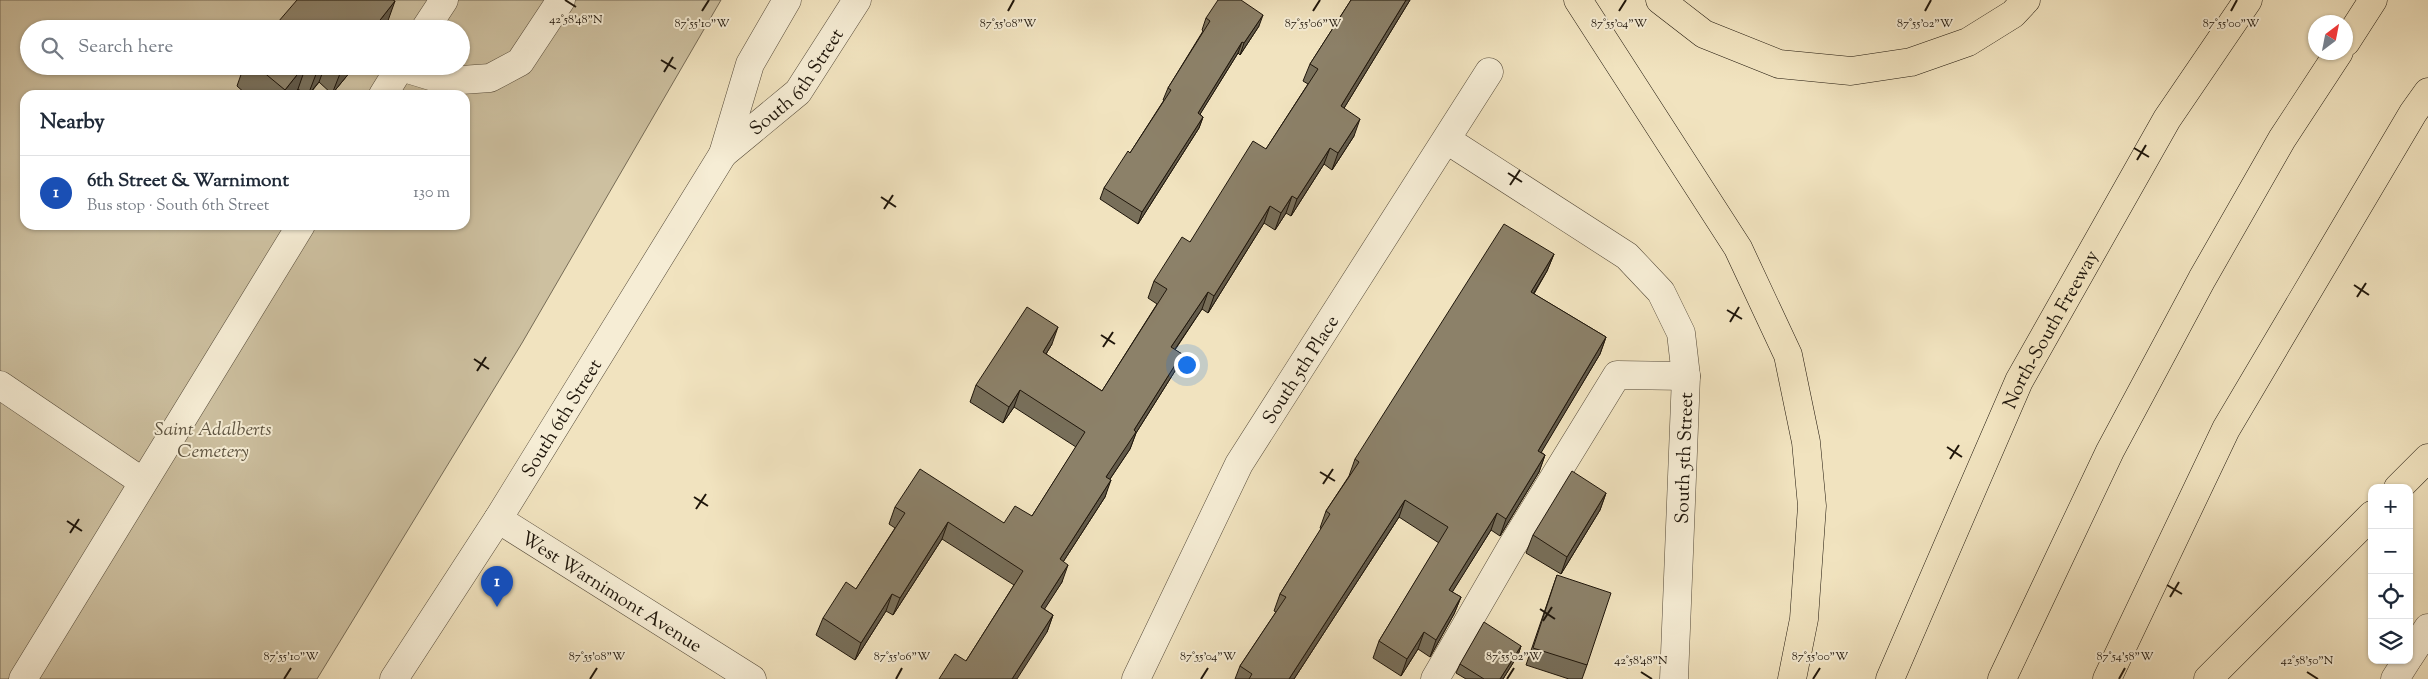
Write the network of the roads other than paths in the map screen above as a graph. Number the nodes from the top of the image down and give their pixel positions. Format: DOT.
graph roads {
  1 [pos="444,0"];
  2 [pos="561,0"];
  3 [pos="787,0"];
  4 [pos="857,0"];
  5 [pos="1578,0"];
  6 [pos="1660,0"];
  7 [pos="2026,0"];
  8 [pos="2248,0"];
  9 [pos="2373,0"];
  10 [pos="431,20"];
  11 [pos="2353,31"];
  12 [pos="2334,60"];
  13 [pos="1489,72"];
  14 [pos="395,75"];
  15 [pos="429,75"];
  16 [pos="386,90"];
  17 [pos="2428,92"];
  18 [pos="1447,140"];
  19 [pos="723,154"];
  20 [pos="298,230"];
  21 [pos="1686,376"];
  22 [pos="0,385"];
  23 [pos="2428,458"];
  24 [pos="142,482"];
  25 [pos="2402,484"];
  26 [pos="2368,518"];
  27 [pos="498,519"];
  28 [pos="2428,628"];
  29 [pos="2413,651"];
  30 [pos="2404,664"];
  31 [pos="23,679"];
  32 [pos="394,679"];
  33 [pos="752,679"];
  34 [pos="1136,679"];
  35 [pos="1434,679"];
  36 [pos="1674,679"];
  37 [pos="1792,679"];
  38 [pos="1890,679"];
  39 [pos="2002,679"];
  40 [pos="2107,679"];
  41 [pos="2208,679"];
  42 [pos="2395,679"];
  1 -- 10 [label="street"];
  2 -- 15 [label="street"];
  3 -- 19 [label="street, South 6th Street"];
  4 -- 19 [label="street, South 6th Street"];
  5 -- 37 [label="highway"];
  6 -- 7 [label="highway"];
  8 -- 38 [label="highway, North-South Freeway"];
  9 -- 11 [label="highway"];
  12 -- 39 [label="highway"];
  13 -- 18 [label="street, South 5th Place"];
  14 -- 16 [label="street"];
  17 -- 40 [label="highway"];
  18 -- 21 [label="street, South 5th Street"];
  18 -- 34 [label="street, South 5th Place"];
  19 -- 27 [label="street, South 6th Street"];
  20 -- 24 [label="street"];
  21 -- 35 [label="street"];
  21 -- 36 [label="street, South 5th Street"];
  22 -- 24 [label="street"];
  23 -- 25 [label="highway"];
  24 -- 31 [label="street"];
  26 -- 41 [label="highway"];
  27 -- 32 [label="street, South 6th Street"];
  27 -- 33 [label="street, West Warnimont Avenue"];
  28 -- 29 [label="street"];
  30 -- 42 [label="street"];
}
